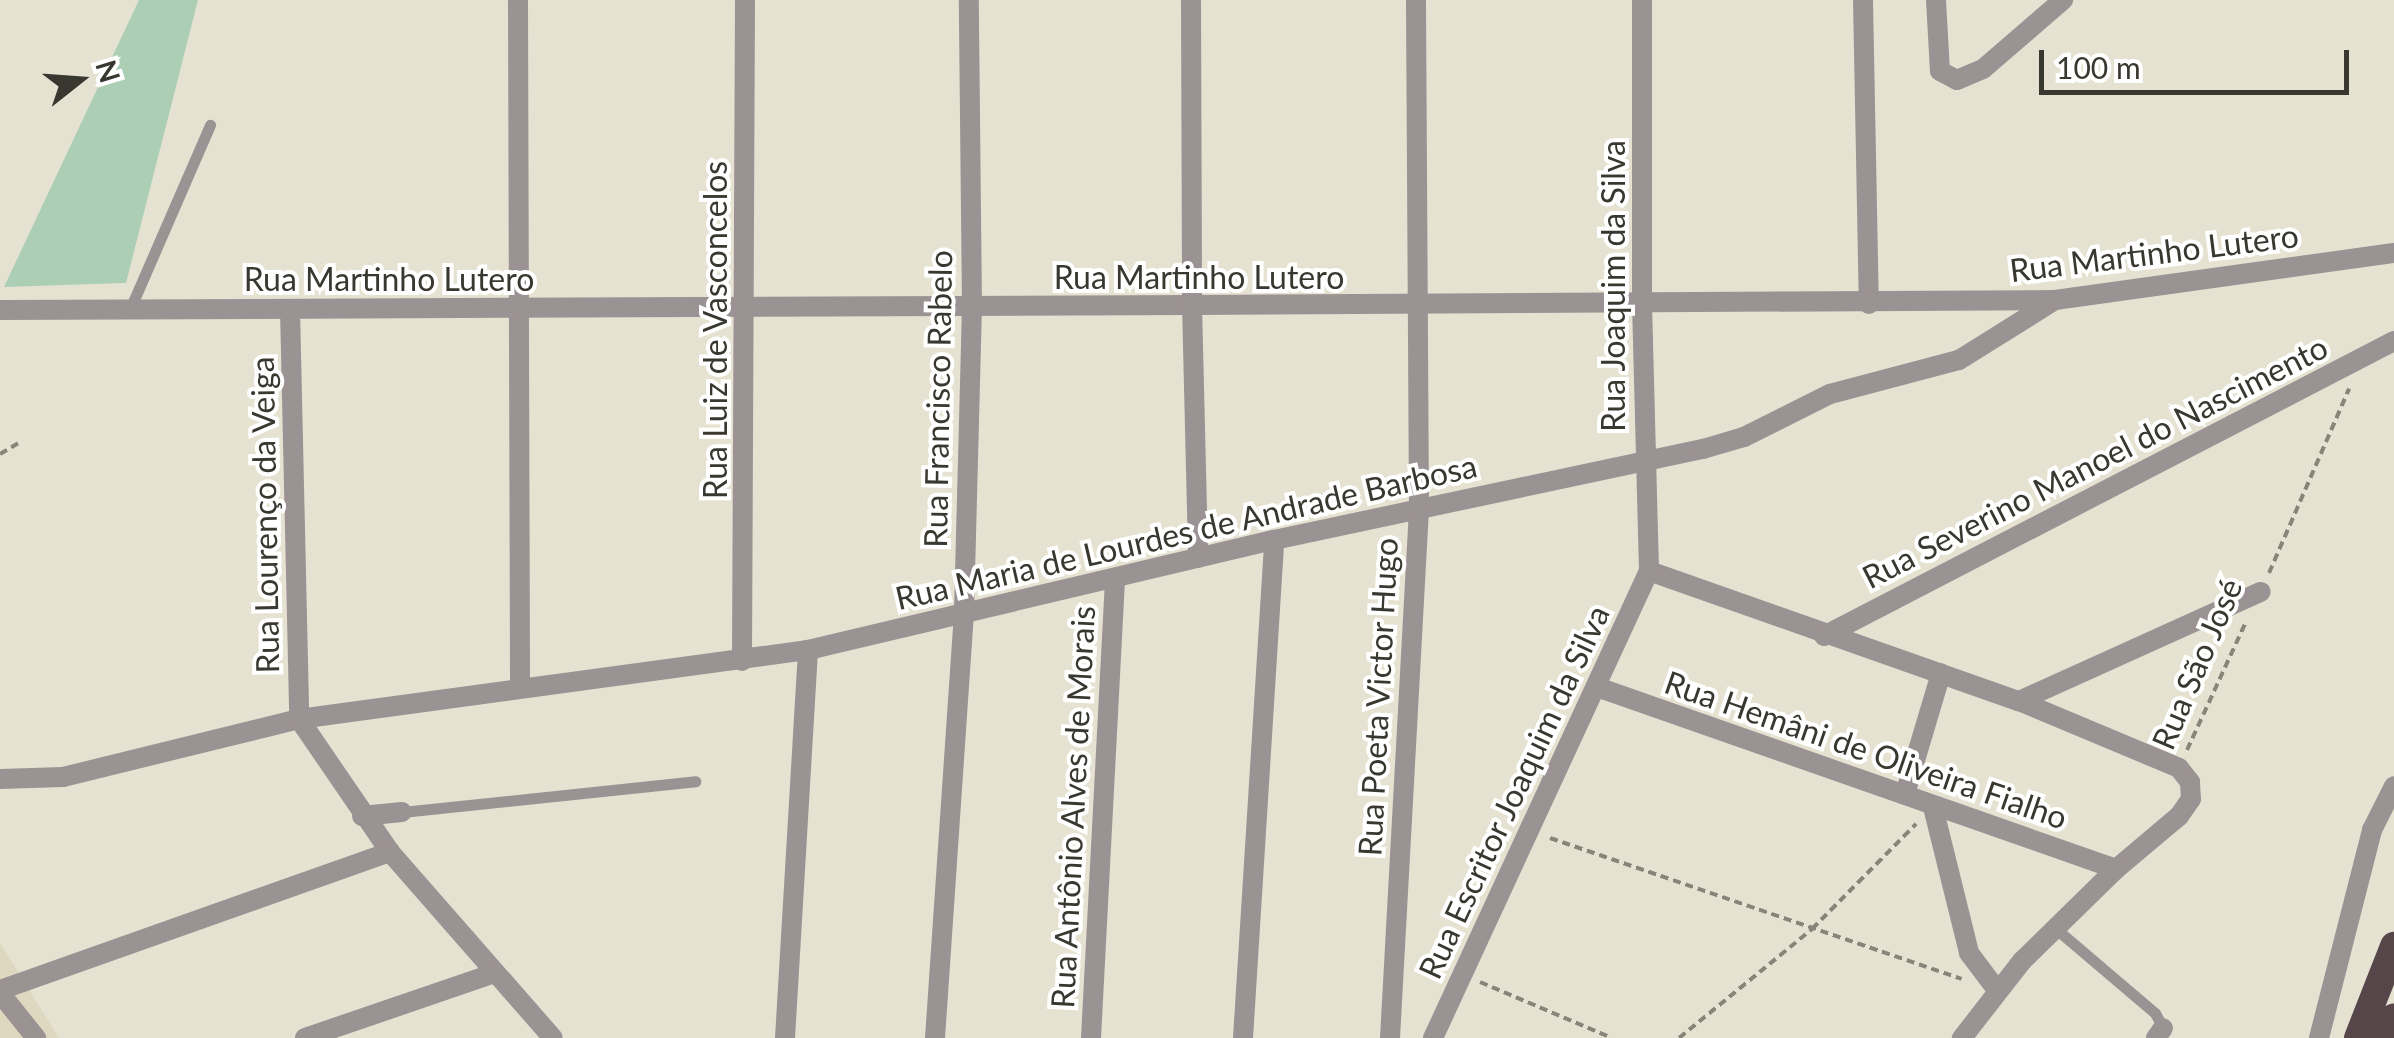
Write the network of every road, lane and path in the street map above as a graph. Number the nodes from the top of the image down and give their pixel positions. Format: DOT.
graph roads {
  1 [pos="518,0"];
  2 [pos="746,0"];
  3 [pos="968,0"];
  4 [pos="1191,0"];
  5 [pos="1416,0"];
  6 [pos="1642,0"];
  7 [pos="1864,0"];
  8 [pos="1936,0"];
  9 [pos="2058,2"];
  10 [pos="210,125"];
  11 [pos="2394,252"];
  12 [pos="2055,300"];
  13 [pos="1869,304"];
  14 [pos="1192,305"];
  15 [pos="1642,305"];
  16 [pos="1418,307"];
  17 [pos="746,308"];
  18 [pos="972,308"];
  19 [pos="130,309"];
  20 [pos="290,309"];
  21 [pos="516,309"];
  22 [pos="0,310"];
  23 [pos="2394,342"];
  24 [pos="2362,357"];
  25 [pos="18,443"];
  26 [pos="0,454"];
  27 [pos="1644,458"];
  28 [pos="1419,508"];
  29 [pos="1274,540"];
  30 [pos="1198,558"];
  31 [pos="1649,571"];
  32 [pos="1116,580"];
  33 [pos="2260,592"];
  34 [pos="964,612"];
  35 [pos="1824,636"];
  36 [pos="808,650"];
  37 [pos="742,661"];
  38 [pos="1941,674"];
  39 [pos="520,687"];
  40 [pos="1597,687"];
  41 [pos="2019,701"];
  42 [pos="300,719"];
  43 [pos="2179,768"];
  44 [pos="0,780"];
  45 [pos="696,782"];
  46 [pos="2394,786"];
  47 [pos="1905,794"];
  48 [pos="1934,807"];
  49 [pos="402,812"];
  50 [pos="362,816"];
  51 [pos="1526,830"];
  52 [pos="390,852"];
  53 [pos="2116,869"];
  54 [pos="1812,928"];
  55 [pos="2055,928"];
  56 [pos="2394,946"];
  57 [pos="494,973"];
  58 [pos="1462,974"];
  59 [pos="1997,990"];
  60 [pos="0,992"];
  61 [pos="2394,1017"];
  62 [pos="2160,1033"];
  63 [pos="36,1038"];
  64 [pos="305,1038"];
  65 [pos="552,1038"];
  66 [pos="785,1038"];
  67 [pos="935,1038"];
  68 [pos="1091,1038"];
  69 [pos="1243,1038"];
  70 [pos="1390,1038"];
  71 [pos="1433,1038"];
  72 [pos="1612,1038"];
  73 [pos="1678,1038"];
  74 [pos="1962,1038"];
  75 [pos="2319,1038"];
  76 [pos="2358,1038"];
  77 [pos="2386,1038"];
  1 -- 21 [label="street"];
  2 -- 17 [label="street, Rua Luiz de Vasconcelos"];
  3 -- 18 [label="street, Rua Francisco Rabelo"];
  4 -- 14 [label="street"];
  5 -- 16 [label="street, Rua Poeta Victor Hugo"];
  6 -- 15 [label="street, Rua Joaquim da Silva"];
  7 -- 13 [label="street"];
  8 -- 9 [label="street"];
  10 -- 19 [label="lane"];
  11 -- 12 [label="street, Rua Martinho Lutero"];
  12 -- 13 [label="street, Rua Martinho Lutero"];
  12 -- 27 [label="street, Rua Maria de Lourdes de Andrade Barbosa"];
  13 -- 15 [label="street, Rua Martinho Lutero"];
  14 -- 16 [label="street, Rua Martinho Lutero"];
  14 -- 18 [label="street, Rua Martinho Lutero"];
  14 -- 30 [label="street"];
  15 -- 16 [label="street, Rua Martinho Lutero"];
  15 -- 27 [label="street, Rua Joaquim da Silva"];
  16 -- 28 [label="street, Rua Poeta Victor Hugo"];
  17 -- 18 [label="street, Rua Martinho Lutero"];
  17 -- 21 [label="street, Rua Martinho Lutero"];
  17 -- 37 [label="street, Rua Luiz de Vasconcelos"];
  18 -- 34 [label="street, Rua Francisco Rabelo"];
  19 -- 20 [label="street, Rua Martinho Lutero"];
  19 -- 22 [label="street, Rua Martinho Lutero"];
  20 -- 21 [label="street, Rua Martinho Lutero"];
  20 -- 42 [label="street, Rua Lourenço da Veiga"];
  21 -- 39 [label="street"];
  23 -- 24 [label="street, Rua Severino Manoel do Nascimento"];
  24 -- 33 [label="path, Rua São José"];
  24 -- 35 [label="street, Rua Severino Manoel do Nascimento"];
  25 -- 26 [label="path"];
  27 -- 28 [label="street, Rua Maria de Lourdes de Andrade Barbosa"];
  27 -- 31 [label="street, Rua Joaquim da Silva"];
  28 -- 29 [label="street, Rua Maria de Lourdes de Andrade Barbosa"];
  28 -- 70 [label="street, Rua Poeta Victor Hugo"];
  29 -- 30 [label="street, Rua Maria de Lourdes de Andrade Barbosa"];
  29 -- 69 [label="street"];
  30 -- 32 [label="street, Rua Maria de Lourdes de Andrade Barbosa"];
  31 -- 35 [label="street"];
  31 -- 40 [label="street, Rua Escritor Joaquim da Silva"];
  32 -- 34 [label="street, Rua Maria de Lourdes de Andrade Barbosa"];
  32 -- 68 [label="street, Rua Antônio Alves de Morais"];
  33 -- 41 [label="street"];
  33 -- 43 [label="path, Rua São José"];
  34 -- 36 [label="street, Rua Maria de Lourdes de Andrade Barbosa"];
  34 -- 67 [label="street, Rua Francisco Rabelo"];
  35 -- 38 [label="street"];
  36 -- 37 [label="street, Rua Maria de Lourdes de Andrade Barbosa"];
  36 -- 66 [label="street"];
  37 -- 39 [label="street, Rua Maria de Lourdes de Andrade Barbosa"];
  38 -- 41 [label="street"];
  38 -- 47 [label="street"];
  39 -- 42 [label="street, Rua Maria de Lourdes de Andrade Barbosa"];
  40 -- 47 [label="street, Rua Hemâni de Oliveira Fialho"];
  40 -- 51 [label="street, Rua Escritor Joaquim da Silva"];
  41 -- 43 [label="street"];
  42 -- 44 [label="street, Rua Maria de Lourdes de Andrade Barbosa"];
  42 -- 50 [label="street"];
  43 -- 53 [label="street, Rua São José"];
  45 -- 49 [label="lane"];
  46 -- 75 [label="street"];
  47 -- 48 [label="street, Rua Hemâni de Oliveira Fialho"];
  48 -- 53 [label="street, Rua Hemâni de Oliveira Fialho"];
  48 -- 54 [label="path"];
  48 -- 59 [label="street"];
  49 -- 50 [label="street"];
  50 -- 52 [label="street"];
  51 -- 54 [label="path"];
  51 -- 58 [label="street, Rua Escritor Joaquim da Silva"];
  52 -- 57 [label="street"];
  52 -- 60 [label="street"];
  53 -- 55 [label="street, Rua São José"];
  54 -- 59 [label="path"];
  54 -- 73 [label="path"];
  55 -- 59 [label="street, Rua São José"];
  55 -- 62 [label="lane"];
  56 -- 76 [label="highway"];
  57 -- 64 [label="street"];
  57 -- 65 [label="street"];
  58 -- 71 [label="street, Rua Escritor Joaquim da Silva"];
  58 -- 72 [label="path"];
  59 -- 74 [label="street, Rua São José"];
  60 -- 63 [label="street"];
  61 -- 77 [label="highway"];
}
